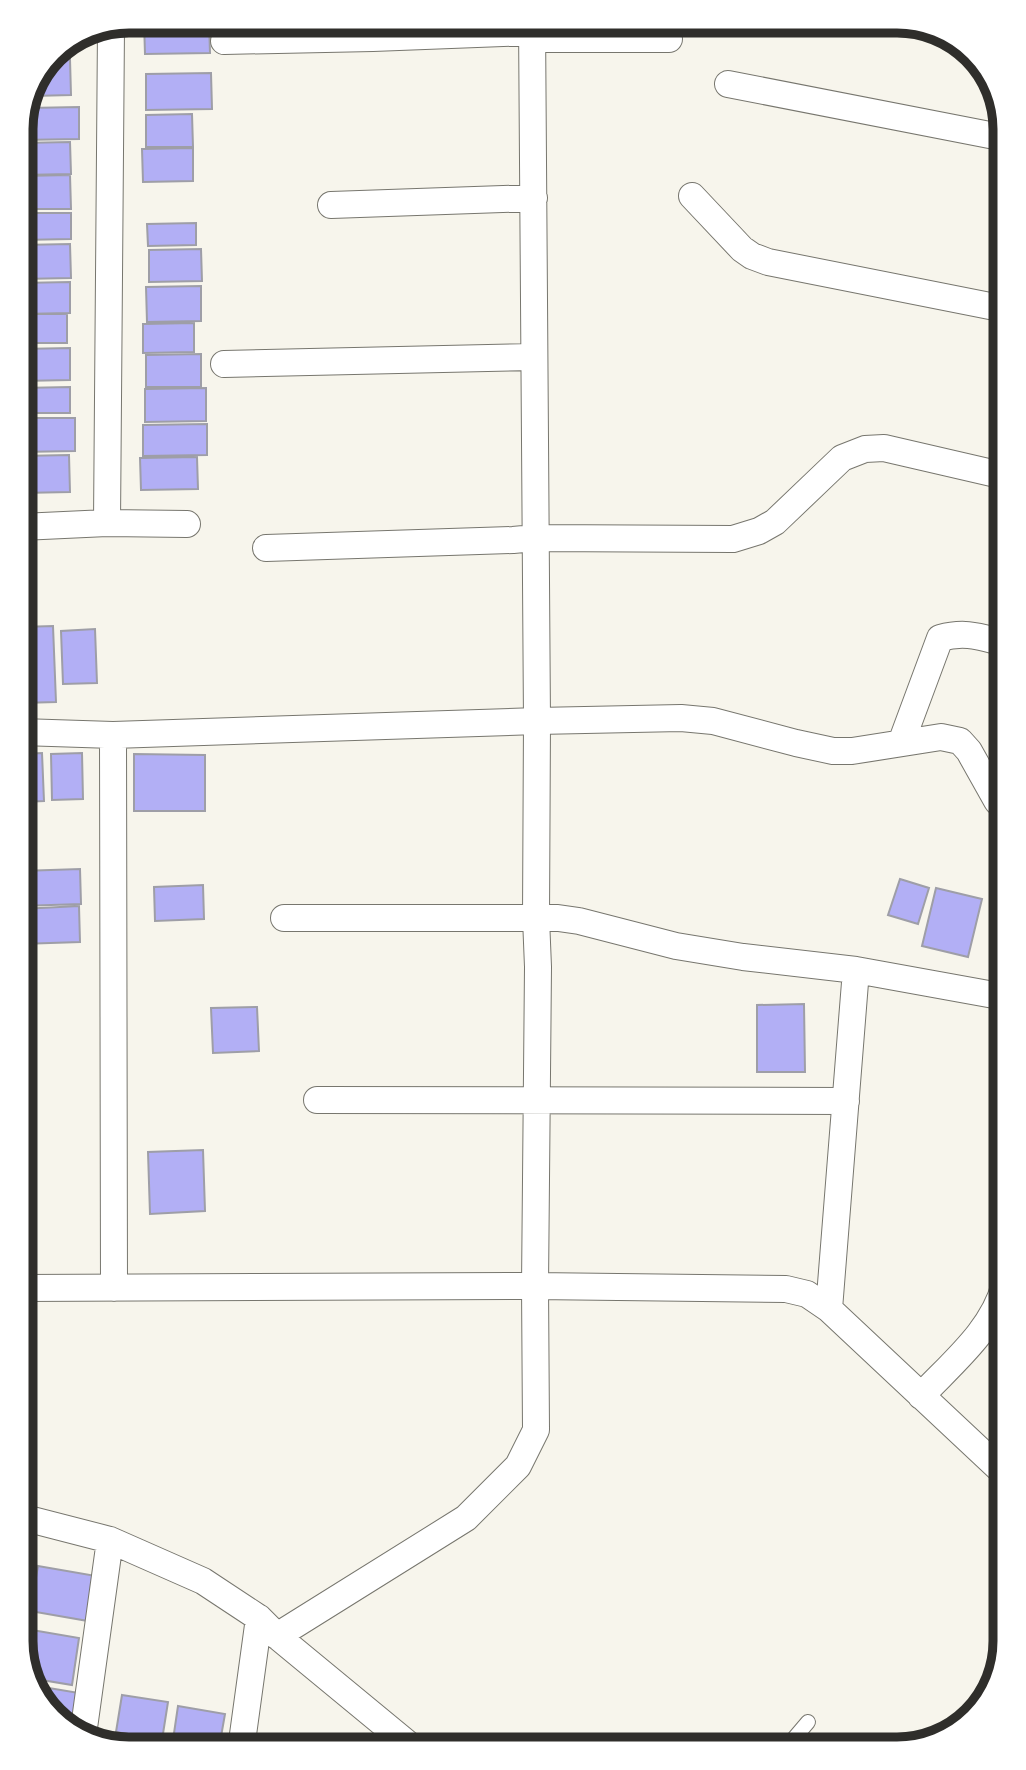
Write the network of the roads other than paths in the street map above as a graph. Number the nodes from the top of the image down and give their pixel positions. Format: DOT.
graph roads {
  1 [pos="487,33"];
  2 [pos="532,33"];
  3 [pos="566,33"];
  4 [pos="111,35"];
  5 [pos="669,39"];
  6 [pos="224,41"];
  7 [pos="728,84"];
  8 [pos="993,136"];
  9 [pos="692,196"];
  10 [pos="534,198"];
  11 [pos="331,205"];
  12 [pos="993,306"];
  13 [pos="534,357"];
  14 [pos="224,364"];
  15 [pos="993,473"];
  16 [pos="107,523"];
  17 [pos="187,524"];
  18 [pos="33,526"];
  19 [pos="535,538"];
  20 [pos="265,548"];
  21 [pos="993,640"];
  22 [pos="537,721"];
  23 [pos="33,732"];
  24 [pos="113,735"];
  25 [pos="901,743"];
  26 [pos="993,794"];
  27 [pos="284,918"];
  28 [pos="536,918"];
  29 [pos="856,970"];
  30 [pos="993,995"];
  31 [pos="317,1100"];
  32 [pos="537,1101"];
  33 [pos="846,1101"];
  34 [pos="535,1286"];
  35 [pos="33,1288"];
  36 [pos="114,1288"];
  37 [pos="829,1310"];
  38 [pos="993,1316"];
  39 [pos="921,1396"];
  40 [pos="993,1463"];
  41 [pos="33,1520"];
  42 [pos="110,1540"];
  43 [pos="268,1627"];
  44 [pos="808,1722"];
  45 [pos="84,1726"];
  46 [pos="247,1737"];
  47 [pos="400,1737"];
  48 [pos="795,1737"];
  1 -- 6 [label="street"];
  2 -- 10 [label="street"];
  3 -- 5 [label="street"];
  4 -- 16 [label="street"];
  7 -- 8 [label="street"];
  9 -- 12 [label="street"];
  10 -- 11 [label="street"];
  10 -- 13 [label="street"];
  13 -- 14 [label="street"];
  13 -- 19 [label="street"];
  15 -- 19 [label="street"];
  16 -- 17 [label="street"];
  16 -- 18 [label="street"];
  19 -- 20 [label="street"];
  19 -- 22 [label="street"];
  21 -- 25 [label="street"];
  22 -- 24 [label="street"];
  22 -- 25 [label="street"];
  22 -- 28 [label="street"];
  23 -- 24 [label="street"];
  24 -- 36 [label="street"];
  25 -- 26 [label="street"];
  27 -- 28 [label="street"];
  28 -- 29 [label="street"];
  28 -- 32 [label="street"];
  29 -- 30 [label="street"];
  29 -- 33 [label="street"];
  31 -- 32 [label="street"];
  32 -- 33 [label="street"];
  32 -- 34 [label="street"];
  33 -- 37 [label="street"];
  34 -- 36 [label="street"];
  34 -- 37 [label="street"];
  34 -- 43 [label="street"];
  35 -- 36 [label="street"];
  37 -- 39 [label="street"];
  38 -- 39 [label="street"];
  39 -- 40 [label="street"];
  41 -- 42 [label="street"];
  42 -- 43 [label="street"];
  42 -- 45 [label="street"];
  43 -- 46 [label="street"];
  43 -- 47 [label="street"];
  44 -- 48 [label="lane"];
}
